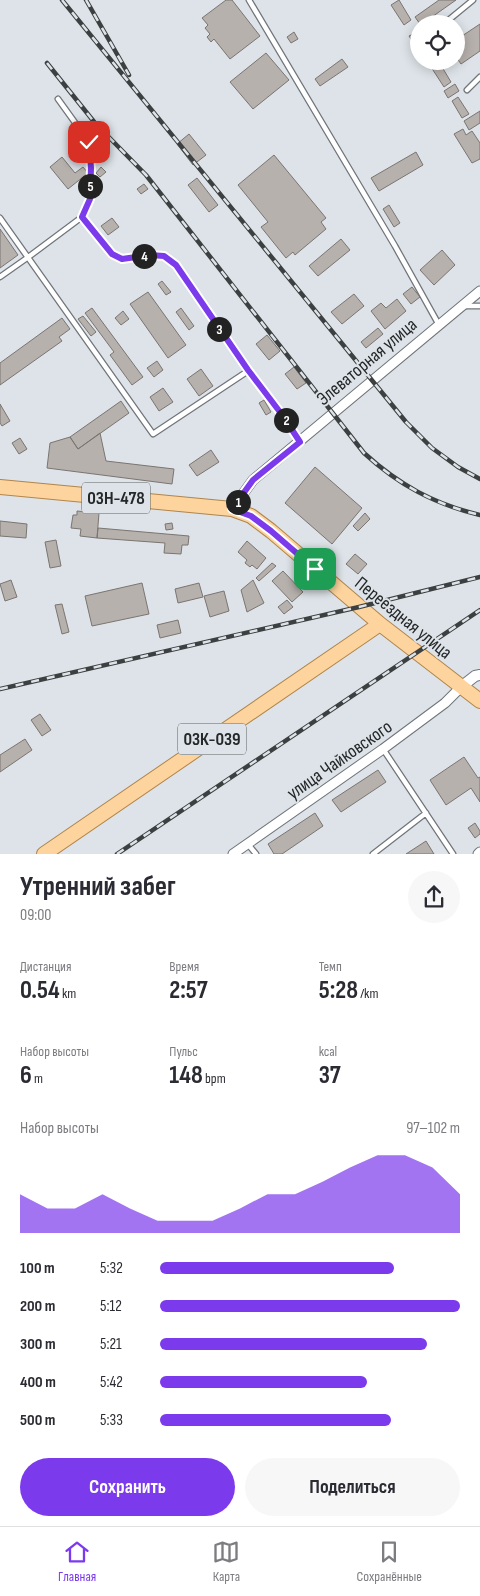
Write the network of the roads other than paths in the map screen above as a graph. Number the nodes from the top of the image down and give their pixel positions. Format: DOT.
graph roads {
  1 [pos="248,0"];
  2 [pos="473,0"];
  3 [pos="455,15"];
  4 [pos="480,77"];
  5 [pos="467,90"];
  6 [pos="58,99"];
  7 [pos="82,217"];
  8 [pos="0,218"];
  9 [pos="27,258"];
  10 [pos="0,277"];
  11 [pos="480,291"];
  12 [pos="462,306"];
  13 [pos="480,306"];
  14 [pos="439,325"];
  15 [pos="248,370"];
  16 [pos="300,442"];
  17 [pos="0,487"];
  18 [pos="232,509"];
  19 [pos="380,624"];
  20 [pos="480,675"];
  21 [pos="461,687"];
  22 [pos="480,701"];
  23 [pos="383,749"];
  24 [pos="426,813"];
  25 [pos="247,843"];
  26 [pos="44,854"];
  27 [pos="233,854"];
  28 [pos="256,854"];
  29 [pos="373,854"];
  30 [pos="453,854"];
  1 -- 14 [label="lane"];
  2 -- 3 [label="lane"];
  4 -- 5 [label="lane"];
  6 -- 7 [label="lane"];
  7 -- 9 [label="lane"];
  7 -- 15 [label="lane"];
  8 -- 9 [label="lane"];
  9 -- 10 [label="lane"];
  9 -- 15 [label="lane"];
  11 -- 12 [label="street, Элеваторная улица"];
  12 -- 13 [label="lane"];
  12 -- 14 [label="street, Элеваторная улица"];
  14 -- 16 [label="street, Элеваторная улица"];
  15 -- 16 [label="lane"];
  16 -- 18 [label="street, Элеваторная улица"];
  17 -- 18 [label="main road, 03Н-478"];
  18 -- 19 [label="main road, Переездная улица / 03Н-478"];
  19 -- 21 [label="main road, Переездная улица"];
  19 -- 26 [label="main road, 03К-039"];
  20 -- 21 [label="street"];
  21 -- 22 [label="main road, Переездная улица"];
  21 -- 23 [label="street, улица Чайковского"];
  23 -- 24 [label="lane"];
  23 -- 25 [label="street, улица Чайковского"];
  24 -- 29 [label="lane"];
  24 -- 30 [label="lane"];
  25 -- 27 [label="street, улица Чайковского"];
  25 -- 28 [label="lane"];
}
